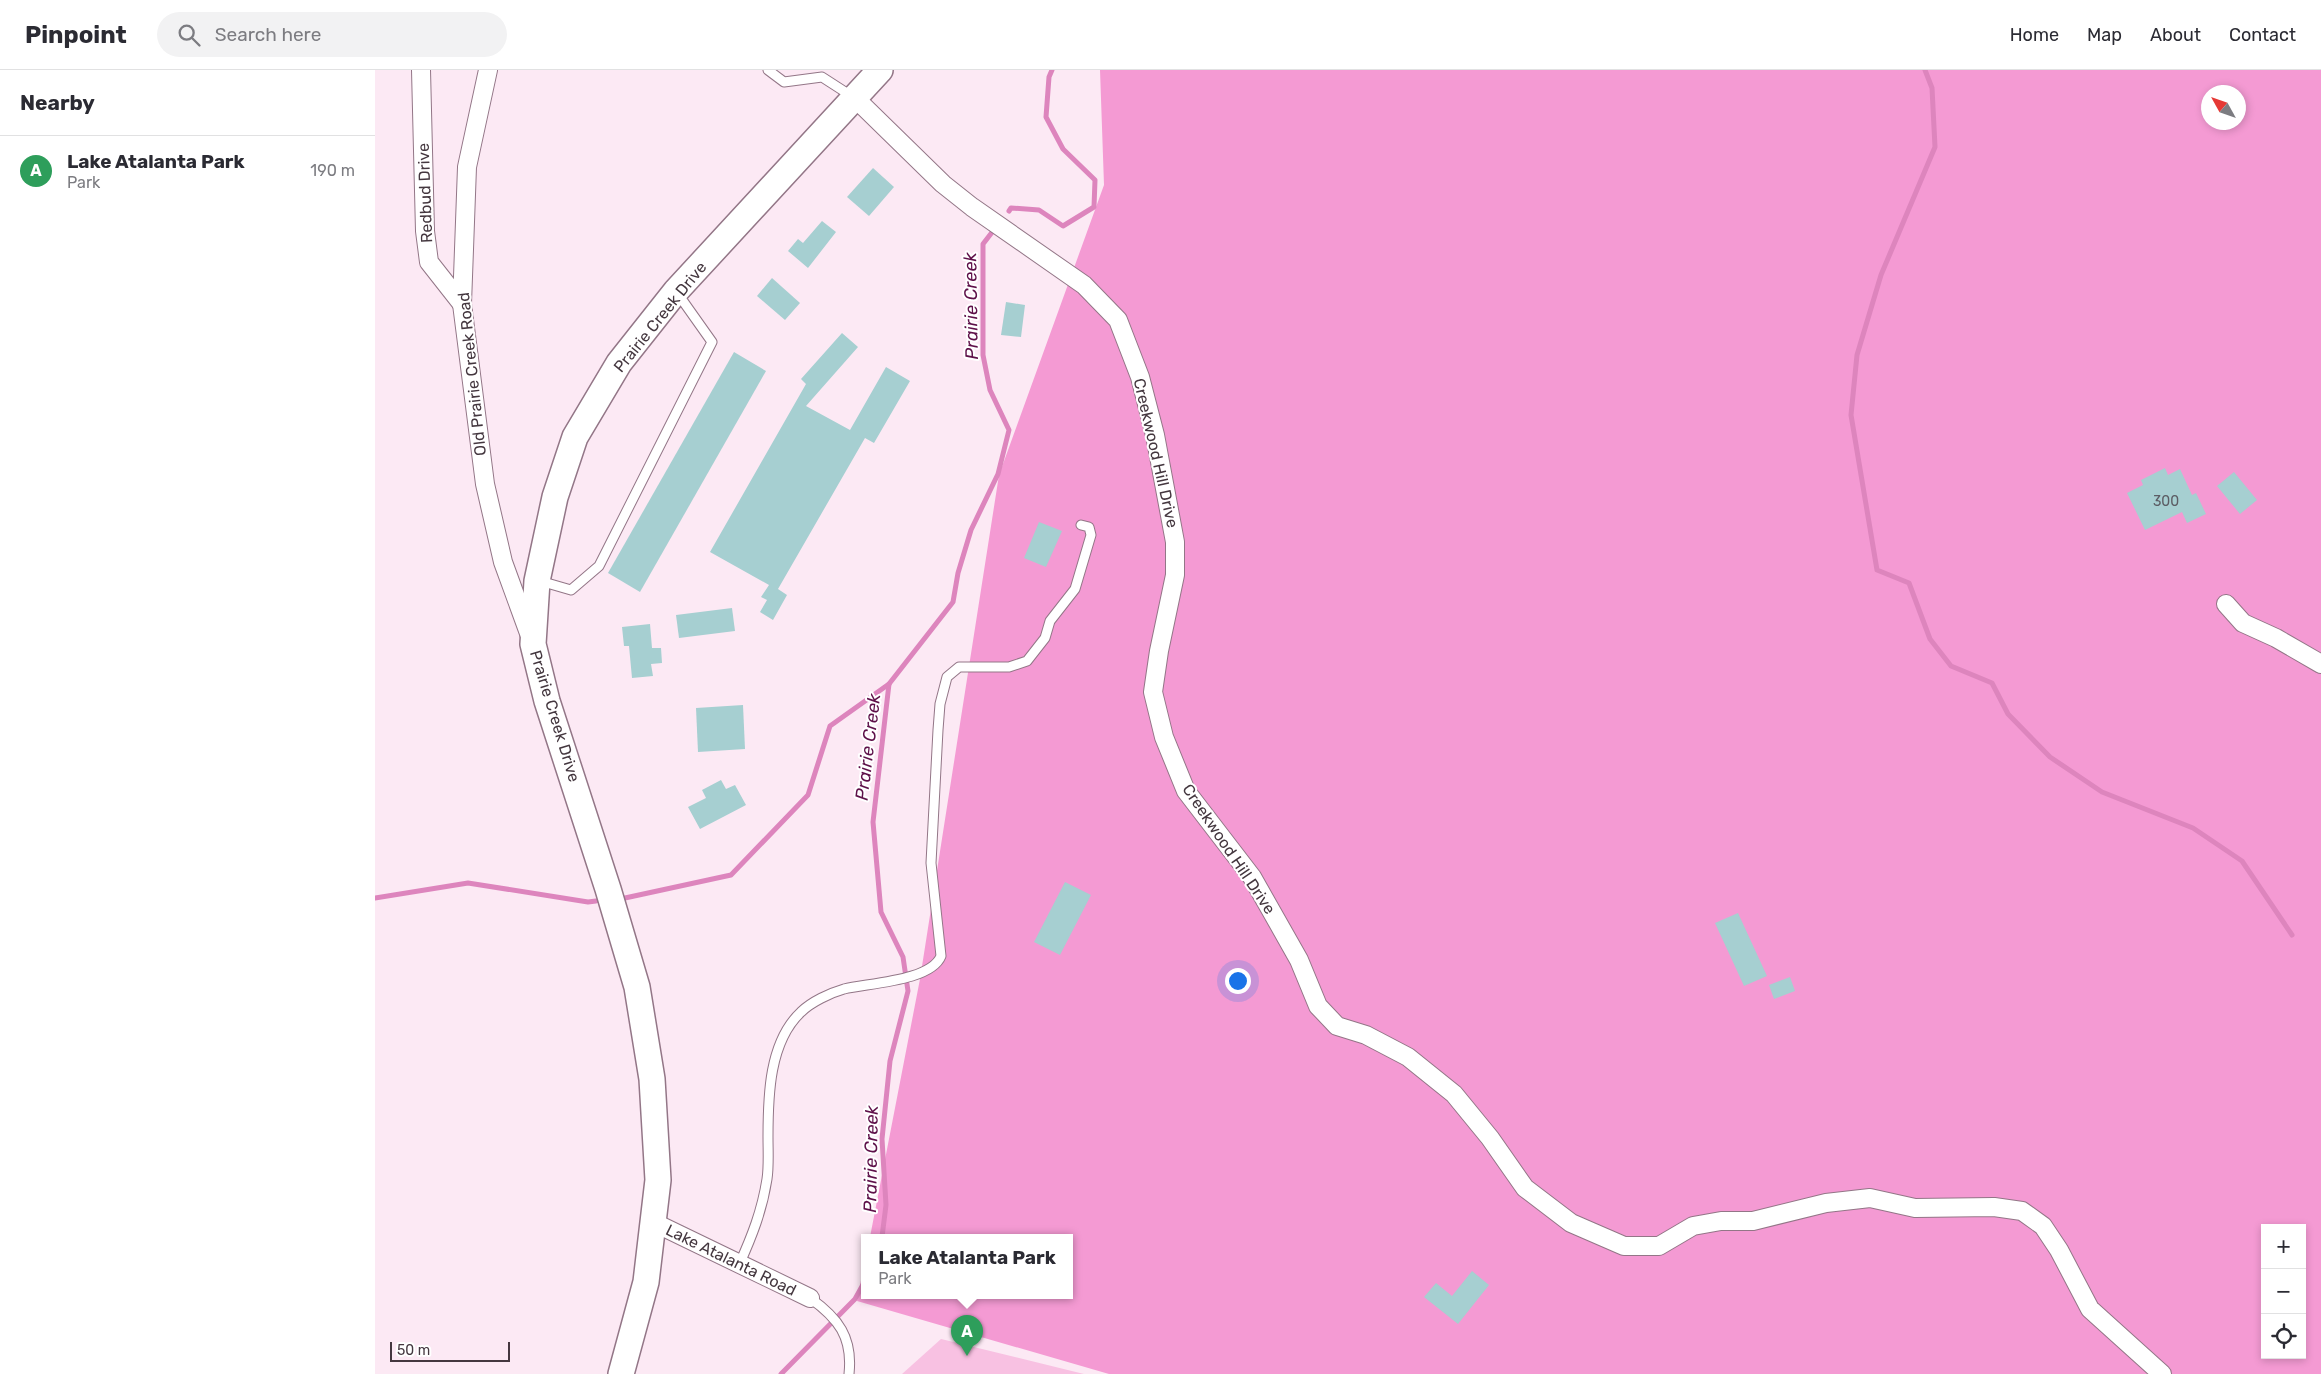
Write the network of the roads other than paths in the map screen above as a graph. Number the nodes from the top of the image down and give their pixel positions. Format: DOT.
graph roads {
  1 [pos="421,70"];
  2 [pos="488,70"];
  3 [pos="768,70"];
  4 [pos="880,70"];
  5 [pos="855,98"];
  6 [pos="676,292"];
  7 [pos="461,304"];
  8 [pos="1081,525"];
  9 [pos="537,580"];
  10 [pos="2226,604"];
  11 [pos="533,644"];
  12 [pos="2321,664"];
  13 [pos="653,1222"];
  14 [pos="739,1265"];
  15 [pos="810,1298"];
  16 [pos="621,1374"];
  17 [pos="849,1374"];
  18 [pos="2162,1374"];
  1 -- 7 [label="street, Redbud Drive"];
  2 -- 7 [label="street, Old Prairie Creek Road"];
  3 -- 5 [label="lane"];
  4 -- 5 [label="main road, Prairie Creek Drive"];
  5 -- 6 [label="main road, Prairie Creek Drive"];
  5 -- 18 [label="street, Creekwood Hill Drive"];
  6 -- 9 [label="main road, Prairie Creek Drive"];
  6 -- 9 [label="lane"];
  7 -- 11 [label="street, Old Prairie Creek Road"];
  8 -- 14 [label="lane"];
  9 -- 11 [label="main road, Prairie Creek Drive"];
  10 -- 12 [label="street"];
  11 -- 13 [label="main road, Prairie Creek Drive"];
  13 -- 14 [label="street, Lake Atalanta Road"];
  13 -- 16 [label="main road, Prairie Creek Drive"];
  14 -- 15 [label="street, Lake Atalanta Road"];
  15 -- 17 [label="lane"];
}
